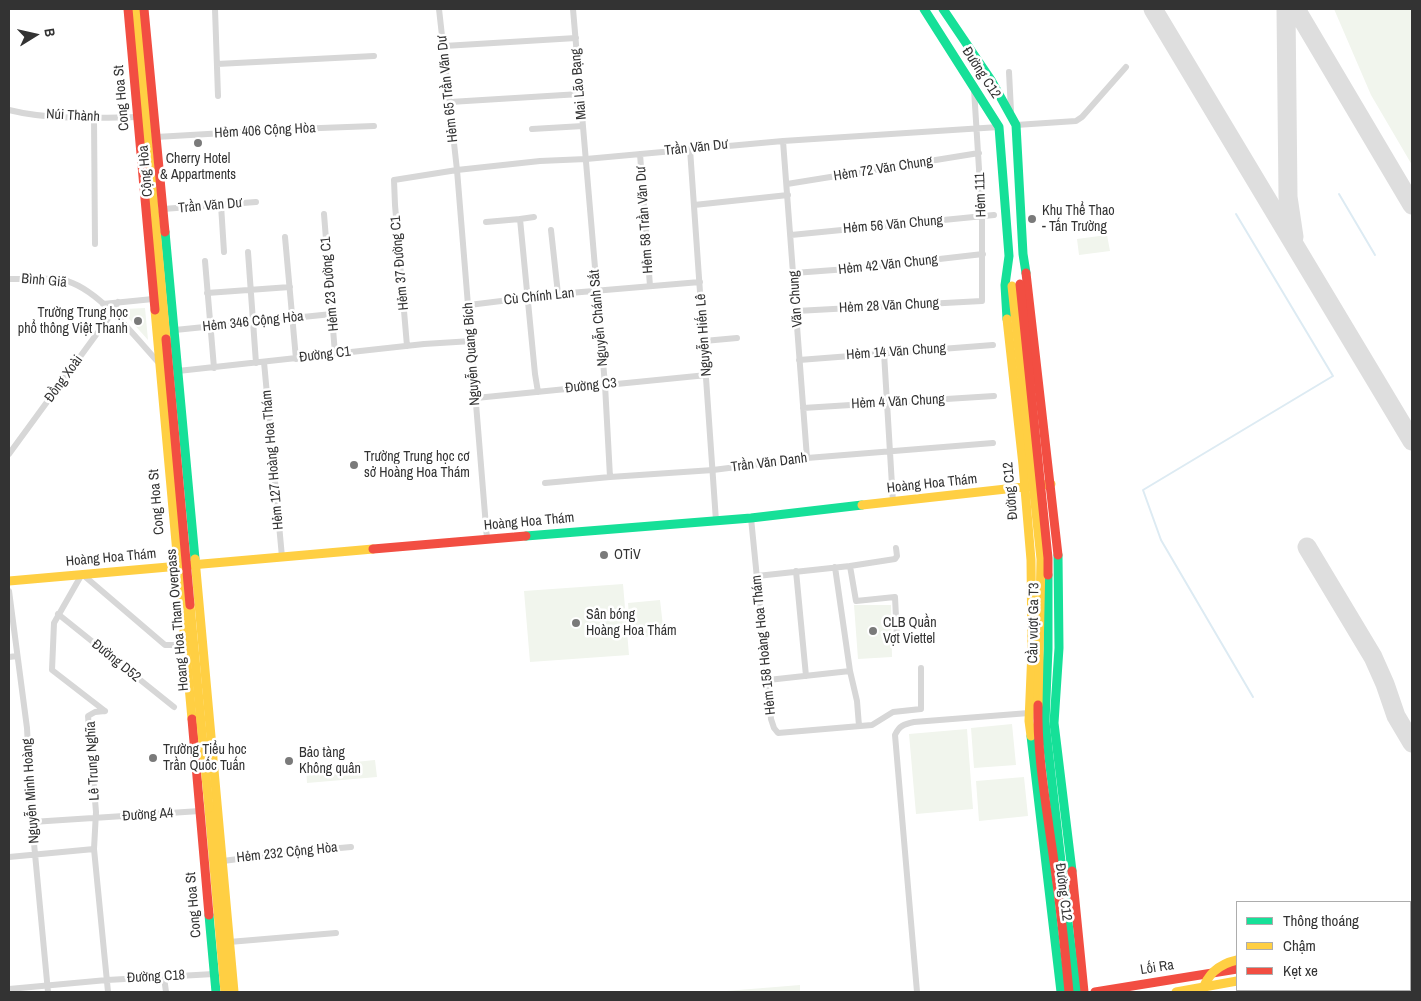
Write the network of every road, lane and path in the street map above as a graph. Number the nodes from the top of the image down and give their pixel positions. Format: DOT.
graph roads {
  1 [pos="128,9"];
  2 [pos="136,9"];
  3 [pos="144,9"];
  4 [pos="215,9"];
  5 [pos="439,9"];
  6 [pos="573,9"];
  7 [pos="924,9"];
  8 [pos="944,9"];
  9 [pos="576,38"];
  10 [pos="444,46"];
  11 [pos="374,56"];
  12 [pos="217,64"];
  13 [pos="1126,66"];
  14 [pos="1010,72"];
  15 [pos="974,89"];
  16 [pos="580,94"];
  17 [pos="218,96"];
  18 [pos="450,102"];
  19 [pos="9,110"];
  20 [pos="1011,115"];
  21 [pos="137,117"];
  22 [pos="94,118"];
  23 [pos="1016,125"];
  24 [pos="374,126"];
  25 [pos="583,126"];
  26 [pos="999,127"];
  27 [pos="532,128"];
  28 [pos="976,128"];
  29 [pos="156,137"];
  30 [pos="783,141"];
  31 [pos="690,149"];
  32 [pos="979,153"];
  33 [pos="640,154"];
  34 [pos="586,159"];
  35 [pos="457,170"];
  36 [pos="394,180"];
  37 [pos="787,184"];
  38 [pos="788,195"];
  39 [pos="256,202"];
  40 [pos="221,205"];
  41 [pos="694,205"];
  42 [pos="163,209"];
  43 [pos="324,214"];
  44 [pos="994,215"];
  45 [pos="534,217"];
  46 [pos="982,217"];
  47 [pos="520,219"];
  48 [pos="486,222"];
  49 [pos="551,230"];
  50 [pos="791,235"];
  51 [pos="286,237"];
  52 [pos="95,244"];
  53 [pos="224,252"];
  54 [pos="248,252"];
  55 [pos="983,254"];
  56 [pos="1023,254"];
  57 [pos="1009,256"];
  58 [pos="205,261"];
  59 [pos="794,273"];
  60 [pos="9,279"];
  61 [pos="700,282"];
  62 [pos="1016,285"];
  63 [pos="650,286"];
  64 [pos="290,287"];
  65 [pos="251,290"];
  66 [pos="597,290"];
  67 [pos="207,293"];
  68 [pos="558,294"];
  69 [pos="528,297"];
  70 [pos="153,298"];
  71 [pos="982,300"];
  72 [pos="118,302"];
  73 [pos="103,304"];
  74 [pos="469,305"];
  75 [pos="796,311"];
  76 [pos="112,313"];
  77 [pos="332,314"];
  78 [pos="293,318"];
  79 [pos="253,322"];
  80 [pos="210,327"];
  81 [pos="175,330"];
  82 [pos="737,338"];
  83 [pos="166,339"];
  84 [pos="472,341"];
  85 [pos="704,341"];
  86 [pos="993,345"];
  87 [pos="408,346"];
  88 [pos="884,353"];
  89 [pos="335,354"];
  90 [pos="296,359"];
  91 [pos="799,360"];
  92 [pos="159,363"];
  93 [pos="260,363"];
  94 [pos="214,368"];
  95 [pos="178,371"];
  96 [pos="707,375"];
  97 [pos="604,385"];
  98 [pos="538,392"];
  99 [pos="994,396"];
  100 [pos="476,398"];
  101 [pos="887,402"];
  102 [pos="803,408"];
  103 [pos="993,443"];
  104 [pos="890,452"];
  105 [pos="9,454"];
  106 [pos="807,458"];
  107 [pos="713,470"];
  108 [pos="610,477"];
  109 [pos="545,483"];
  110 [pos="1051,484"];
  111 [pos="1025,487"];
  112 [pos="893,502"];
  113 [pos="192,515"];
  114 [pos="172,517"];
  115 [pos="751,518"];
  116 [pos="716,521"];
  117 [pos="487,539"];
  118 [pos="896,548"];
  119 [pos="282,557"];
  120 [pos="196,565"];
  121 [pos="850,566"];
  122 [pos="177,567"];
  123 [pos="835,567"];
  124 [pos="796,571"];
  125 [pos="82,574"];
  126 [pos="757,576"];
  127 [pos="9,581"];
  128 [pos="9,591"];
  129 [pos="200,613"];
  130 [pos="58,614"];
  131 [pos="182,614"];
  132 [pos="897,638"];
  133 [pos="184,645"];
  134 [pos="17,656"];
  135 [pos="9,657"];
  136 [pos="921,668"];
  137 [pos="850,671"];
  138 [pos="806,676"];
  139 [pos="768,680"];
  140 [pos="174,707"];
  141 [pos="1029,713"];
  142 [pos="859,726"];
  143 [pos="204,810"];
  144 [pos="95,818"];
  145 [pos="32,822"];
  146 [pos="350,847"];
  147 [pos="94,849"];
  148 [pos="35,854"];
  149 [pos="9,857"];
  150 [pos="223,860"];
  151 [pos="1046,871"];
  152 [pos="1072,874"];
  153 [pos="336,933"];
  154 [pos="229,942"];
  155 [pos="1236,960"];
  156 [pos="1236,969"];
  157 [pos="214,974"];
  158 [pos="164,977"];
  159 [pos="1236,977"];
  160 [pos="106,980"];
  161 [pos="1236,981"];
  162 [pos="1226,983"];
  163 [pos="9,989"];
  164 [pos="48,989"];
  165 [pos="108,992"];
  166 [pos="166,992"];
  167 [pos="216,992"];
  168 [pos="225,992"];
  169 [pos="234,992"];
  170 [pos="916,992"];
  171 [pos="1061,992"];
  172 [pos="1069,992"];
  173 [pos="1076,992"];
  174 [pos="1084,992"];
  175 [pos="1095,992"];
  176 [pos="1176,992"];
  177 [pos="1202,992"];
  1 -- 21 [label="main road, Cong Hoa St"];
  2 -- 83 [label="main road, Cong Hoa St"];
  3 -- 29 [label="main road, Cộng Hòa"];
  4 -- 12 [label="street"];
  5 -- 10 [label="street, Hẻm 65 Trần Văn Dư"];
  6 -- 9 [label="street, Mai Lão Bạng"];
  7 -- 15 [label="main road, Đường C12"];
  8 -- 20 [label="main road, Đường C12"];
  9 -- 10 [label="street"];
  9 -- 16 [label="street, Mai Lão Bạng"];
  10 -- 18 [label="street, Hẻm 65 Trần Văn Dư"];
  11 -- 12 [label="street"];
  12 -- 17 [label="street"];
  13 -- 23 [label="street"];
  14 -- 20 [label="street"];
  15 -- 26 [label="main road, Đường C12"];
  15 -- 28 [label="street, Hẻm 111"];
  16 -- 18 [label="street"];
  16 -- 25 [label="street, Mai Lão Bạng"];
  18 -- 35 [label="street, Hẻm 65 Trần Văn Dư"];
  19 -- 22 [label="street, Núi Thành"];
  20 -- 23 [label="main road, Đường C12"];
  21 -- 22 [label="street, Núi Thành"];
  21 -- 70 [label="main road, Cong Hoa St"];
  22 -- 52 [label="street"];
  23 -- 56 [label="main road, Đường C12"];
  24 -- 29 [label="street, Hẻm 406 Cộng Hòa"];
  25 -- 27 [label="street"];
  25 -- 34 [label="street, Mai Lão Bạng"];
  26 -- 28 [label="street, Trần Văn Dư"];
  26 -- 57 [label="main road, Đường C12"];
  28 -- 30 [label="street, Trần Văn Dư"];
  28 -- 32 [label="street, Hẻm 111"];
  29 -- 42 [label="main road, Cộng Hòa"];
  30 -- 31 [label="street, Trần Văn Dư"];
  30 -- 37 [label="street, Văn Chung"];
  31 -- 33 [label="street, Trần Văn Dư"];
  31 -- 41 [label="street, Nguyễn Hiến Lê"];
  32 -- 37 [label="street, Hẻm 72 Văn Chung"];
  32 -- 46 [label="street, Hẻm 111"];
  33 -- 34 [label="street, Trần Văn Dư"];
  33 -- 63 [label="street, Hẻm 58 Trần Văn Dư"];
  34 -- 35 [label="street, Trần Văn Dư"];
  34 -- 66 [label="street, Nguyễn Chánh Sắt"];
  35 -- 36 [label="street, Trần Văn Dư"];
  35 -- 74 [label="street, Nguyễn Quang Bích"];
  36 -- 87 [label="street, Hẻm 37 Đường C1"];
  37 -- 38 [label="street, Văn Chung"];
  38 -- 41 [label="street"];
  38 -- 50 [label="street, Văn Chung"];
  39 -- 40 [label="street, Trần Văn Dư"];
  40 -- 42 [label="street, Trần Văn Dư"];
  40 -- 53 [label="street"];
  41 -- 61 [label="street, Nguyễn Hiến Lê"];
  42 -- 81 [label="main road, Cộng Hòa"];
  43 -- 77 [label="street, Hẻm 23 Đường C1"];
  44 -- 46 [label="street, Hẻm 56 Văn Chung"];
  45 -- 47 [label="street"];
  46 -- 50 [label="street, Hẻm 56 Văn Chung"];
  46 -- 55 [label="street, Hẻm 111"];
  47 -- 48 [label="street"];
  47 -- 69 [label="street"];
  49 -- 68 [label="street"];
  50 -- 59 [label="street, Văn Chung"];
  51 -- 64 [label="street"];
  54 -- 65 [label="street, Hẻm 127 Hoàng Hoa Thám"];
  55 -- 59 [label="street, Hẻm 42 Văn Chung"];
  55 -- 71 [label="street, Hẻm 111"];
  56 -- 62 [label="main road, Cầu vượt Ga T3"];
  56 -- 110 [label="main road, Đường C12"];
  57 -- 62 [label="main road, Cầu vượt Ga T3"];
  57 -- 111 [label="main road, Đường C12"];
  58 -- 67 [label="street"];
  59 -- 75 [label="street, Văn Chung"];
  60 -- 73 [label="street, Bình Giã"];
  61 -- 63 [label="street, Cù Chính Lan"];
  61 -- 85 [label="street, Nguyễn Hiến Lê"];
  62 -- 172 [label="main road, Cầu vượt Ga T3, bridge"];
  62 -- 173 [label="main road, Cầu vượt Ga T3, bridge"];
  63 -- 66 [label="street, Cù Chính Lan"];
  64 -- 65 [label="street"];
  64 -- 78 [label="street"];
  65 -- 67 [label="street"];
  65 -- 79 [label="street, Hẻm 127 Hoàng Hoa Thám"];
  66 -- 68 [label="street, Cù Chính Lan"];
  66 -- 97 [label="street, Nguyễn Chánh Sắt"];
  67 -- 80 [label="street"];
  68 -- 69 [label="street, Cù Chính Lan"];
  69 -- 74 [label="street, Cù Chính Lan"];
  69 -- 98 [label="street"];
  70 -- 72 [label="street"];
  70 -- 92 [label="main road, Cong Hoa St"];
  71 -- 75 [label="street, Hẻm 28 Văn Chung"];
  72 -- 73 [label="street"];
  72 -- 76 [label="street, Đồng Xoài"];
  73 -- 76 [label="street, Bình Giã"];
  74 -- 84 [label="street, Nguyễn Quang Bích"];
  75 -- 91 [label="street, Văn Chung"];
  76 -- 92 [label="street, Bình Giã"];
  76 -- 105 [label="street, Đồng Xoài"];
  77 -- 78 [label="street, Hẻm 346 Cộng Hòa"];
  77 -- 89 [label="street, Hẻm 23 Đường C1"];
  78 -- 79 [label="street, Hẻm 346 Cộng Hòa"];
  78 -- 90 [label="street"];
  79 -- 80 [label="street, Hẻm 346 Cộng Hòa"];
  79 -- 93 [label="street, Hẻm 127 Hoàng Hoa Thám"];
  80 -- 81 [label="street, Hẻm 346 Cộng Hòa"];
  80 -- 94 [label="street"];
  81 -- 95 [label="main road"];
  82 -- 85 [label="street"];
  83 -- 143 [label="main road, Hoang Hoa Tham Overpass, bridge"];
  84 -- 87 [label="street, Đường C1"];
  84 -- 100 [label="street, Nguyễn Quang Bích"];
  85 -- 96 [label="street, Nguyễn Hiến Lê"];
  86 -- 88 [label="street, Hẻm 14 Văn Chung"];
  87 -- 89 [label="street, Đường C1"];
  88 -- 91 [label="street, Hẻm 14 Văn Chung"];
  88 -- 101 [label="street"];
  89 -- 90 [label="street, Đường C1"];
  90 -- 93 [label="street, Đường C1"];
  91 -- 102 [label="street, Văn Chung"];
  92 -- 114 [label="main road, Cong Hoa St"];
  93 -- 94 [label="street, Đường C1"];
  93 -- 119 [label="street, Hẻm 127 Hoàng Hoa Thám"];
  94 -- 95 [label="street, Đường C1"];
  95 -- 113 [label="main road"];
  96 -- 97 [label="street, Đường C3"];
  96 -- 107 [label="street, Nguyễn Hiến Lê"];
  97 -- 98 [label="street, Đường C3"];
  97 -- 108 [label="street, Nguyễn Chánh Sắt"];
  98 -- 100 [label="street, Đường C3"];
  99 -- 101 [label="street, Hẻm 4 Văn Chung"];
  100 -- 117 [label="street, Nguyễn Quang Bích"];
  101 -- 102 [label="street, Hẻm 4 Văn Chung"];
  101 -- 104 [label="street"];
  102 -- 106 [label="street, Văn Chung"];
  103 -- 104 [label="street, Trần Văn Danh"];
  104 -- 106 [label="street, Trần Văn Danh"];
  104 -- 112 [label="street"];
  106 -- 107 [label="street, Trần Văn Danh"];
  107 -- 108 [label="street, Trần Văn Danh"];
  107 -- 116 [label="street, Nguyễn Hiến Lê"];
  108 -- 109 [label="street, Trần Văn Danh"];
  110 -- 111 [label="main road, Hoàng Hoa Thám"];
  110 -- 152 [label="main road, Đường C12"];
  111 -- 112 [label="main road, Hoàng Hoa Thám"];
  111 -- 141 [label="main road, Đường C12"];
  112 -- 115 [label="main road, Hoàng Hoa Thám"];
  113 -- 114 [label="main road"];
  113 -- 120 [label="main road"];
  114 -- 122 [label="main road, Cong Hoa St"];
  115 -- 116 [label="main road, Hoàng Hoa Thám"];
  115 -- 126 [label="street, Hẻm 158 Hoàng Hoa Thám"];
  116 -- 117 [label="main road, Hoàng Hoa Thám"];
  117 -- 119 [label="main road, Hoàng Hoa Thám"];
  118 -- 121 [label="street"];
  119 -- 120 [label="main road, Hoàng Hoa Thám"];
  120 -- 122 [label="main road, Hoàng Hoa Thám"];
  120 -- 129 [label="main road"];
  121 -- 123 [label="street"];
  121 -- 132 [label="street"];
  122 -- 125 [label="main road, Hoàng Hoa Thám"];
  122 -- 131 [label="main road, Cong Hoa St"];
  123 -- 124 [label="street"];
  123 -- 137 [label="street"];
  124 -- 126 [label="street"];
  124 -- 138 [label="street"];
  125 -- 127 [label="main road, Hoàng Hoa Thám"];
  125 -- 130 [label="street, Lê Trung Nghĩa"];
  125 -- 133 [label="street"];
  126 -- 139 [label="street, Hẻm 158 Hoàng Hoa Thám"];
  128 -- 134 [label="street, Nguyễn Minh Hoàng"];
  129 -- 131 [label="main road"];
  129 -- 150 [label="main road"];
  130 -- 140 [label="street, Đường D52"];
  130 -- 144 [label="street, Lê Trung Nghĩa"];
  131 -- 133 [label="main road, Cong Hoa St"];
  133 -- 143 [label="main road, Cong Hoa St"];
  134 -- 135 [label="street"];
  134 -- 145 [label="street, Nguyễn Minh Hoàng"];
  136 -- 142 [label="street, Hẻm 158 Hoàng Hoa Thám"];
  137 -- 138 [label="street"];
  137 -- 142 [label="street"];
  138 -- 139 [label="street"];
  139 -- 142 [label="street, Hẻm 158 Hoàng Hoa Thám"];
  141 -- 151 [label="main road, Đường C12"];
  141 -- 170 [label="street"];
  143 -- 144 [label="street, Đường A4"];
  143 -- 157 [label="main road, Cong Hoa St"];
  143 -- 168 [label="main road, Cong Hoa St"];
  144 -- 145 [label="street, Đường A4"];
  144 -- 147 [label="street, Lê Trung Nghĩa"];
  145 -- 148 [label="street, Nguyễn Minh Hoàng"];
  146 -- 150 [label="street, Hẻm 232 Cộng Hòa"];
  147 -- 148 [label="street"];
  147 -- 160 [label="street, Lê Trung Nghĩa"];
  148 -- 149 [label="street"];
  148 -- 164 [label="street, Nguyễn Minh Hoàng"];
  150 -- 154 [label="main road"];
  151 -- 152 [label="main road"];
  151 -- 171 [label="main road, Đường C12"];
  152 -- 174 [label="main road, Đường C12"];
  153 -- 154 [label="street"];
  154 -- 169 [label="main road"];
  155 -- 177 [label="main road, bridge"];
  156 -- 175 [label="main road, Lối Ra"];
  157 -- 158 [label="street, Đường C18"];
  157 -- 167 [label="main road, Cong Hoa St"];
  158 -- 160 [label="street, Đường C18"];
  158 -- 166 [label="street"];
  159 -- 162 [label="main road"];
  160 -- 164 [label="street, Đường C18"];
  160 -- 165 [label="street, Lê Trung Nghĩa"];
  161 -- 162 [label="main road, Lối Ra"];
  162 -- 176 [label="main road, Lối Ra"];
  163 -- 164 [label="street, Đường C18"];
}
